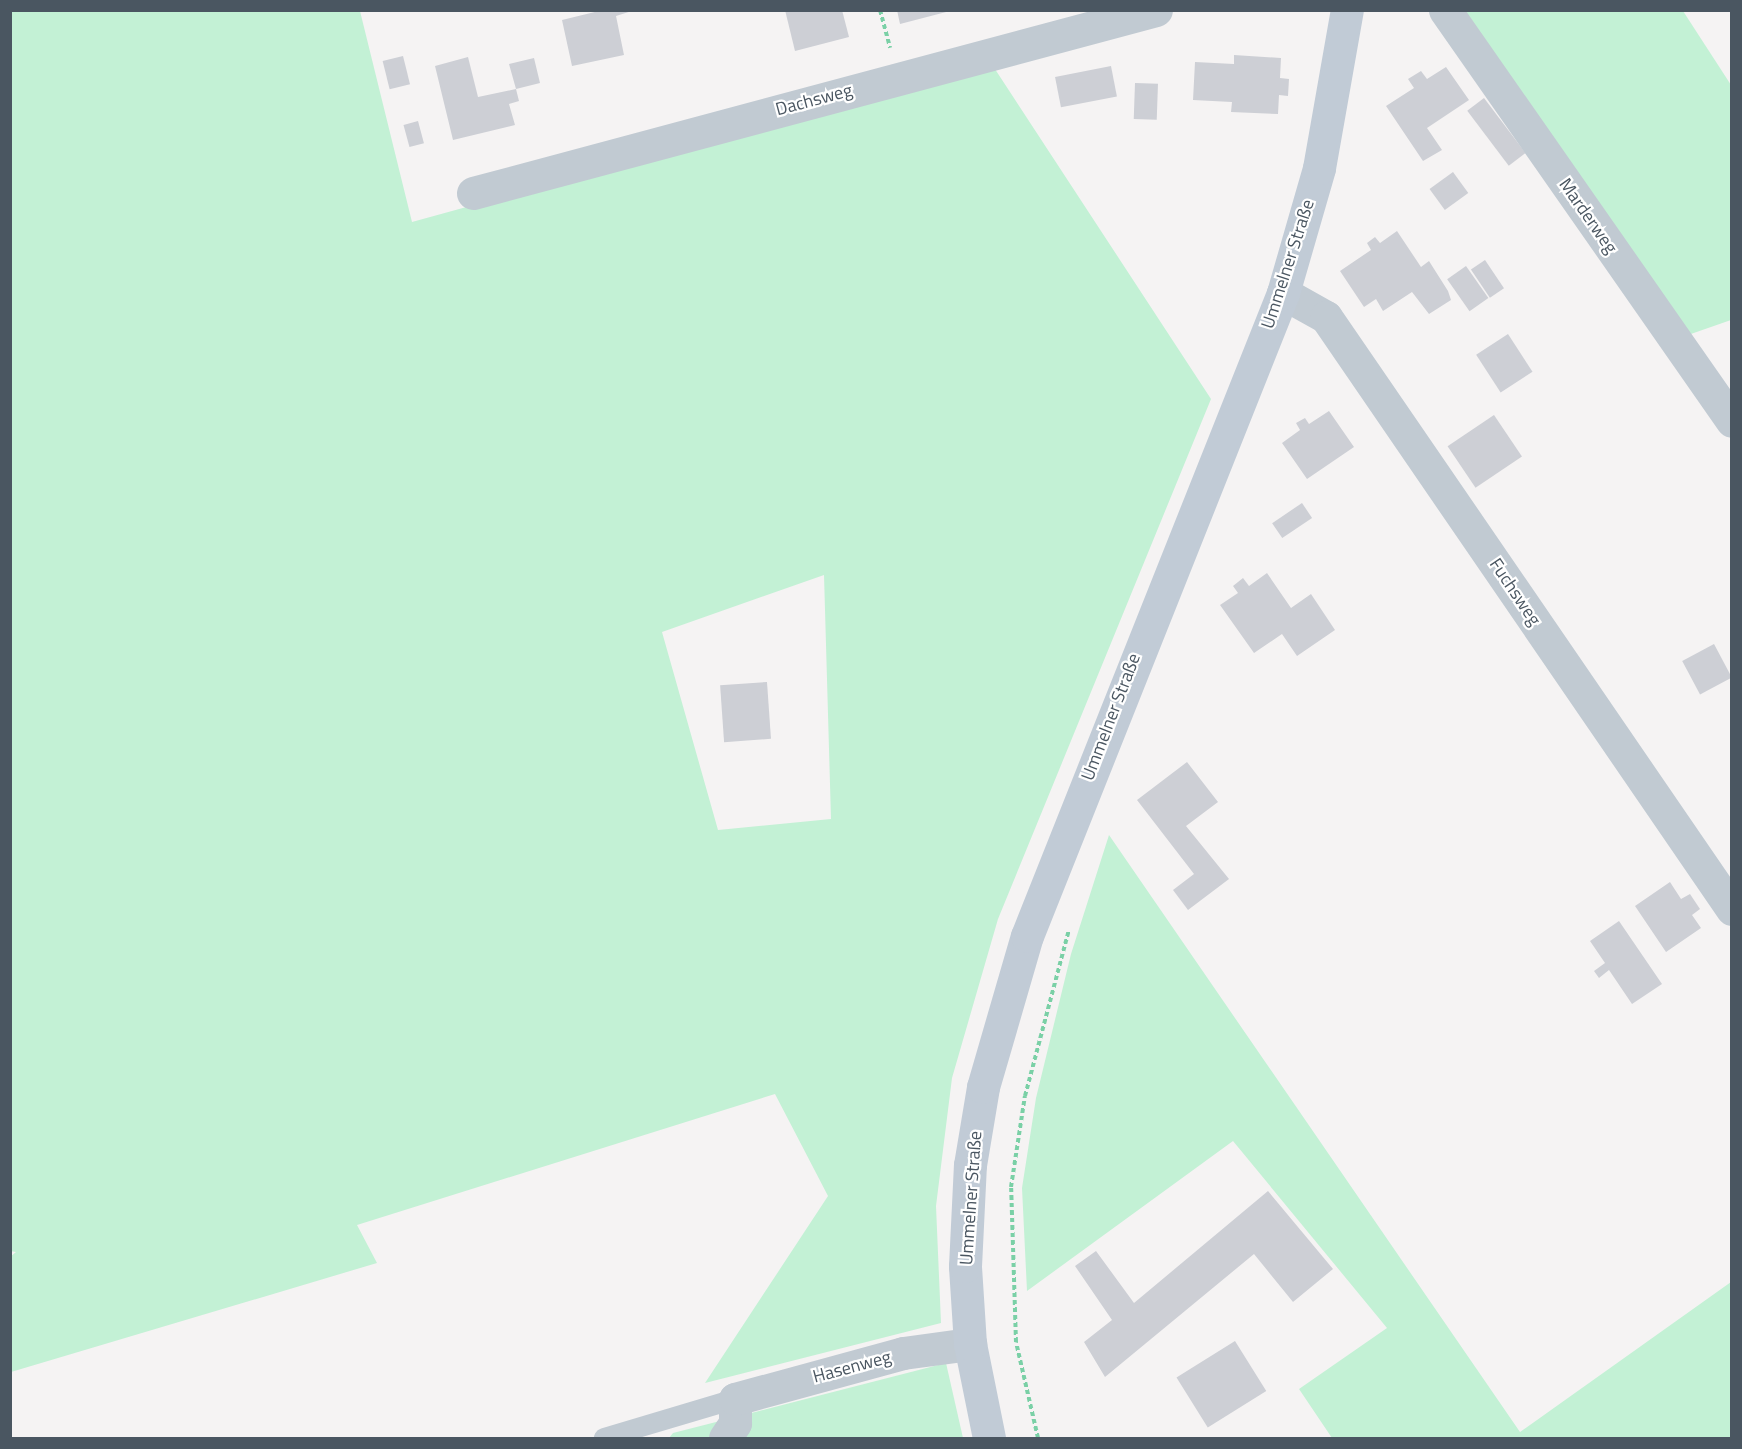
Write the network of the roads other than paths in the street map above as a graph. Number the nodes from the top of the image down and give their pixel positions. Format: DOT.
graph roads {
  1 [pos="1156,10"];
  2 [pos="1347,10"];
  3 [pos="1445,10"];
  4 [pos="473,193"];
  5 [pos="1283,293"];
  6 [pos="1731,421"];
  7 [pos="1731,909"];
  8 [pos="970,1344"];
  9 [pos="735,1398"];
  10 [pos="604,1438"];
  11 [pos="725,1438"];
  12 [pos="989,1438"];
  1 -- 4 [label="street, Dachsweg"];
  2 -- 5 [label="main road, Ummelner Straße"];
  3 -- 6 [label="street, Marderweg"];
  5 -- 7 [label="street, Fuchsweg"];
  5 -- 8 [label="main road, Ummelner Straße"];
  8 -- 9 [label="street, Hasenweg"];
  8 -- 12 [label="main road, Ummelner Straße"];
  9 -- 10 [label="lane, Hasenweg"];
  9 -- 11 [label="street"];
}
